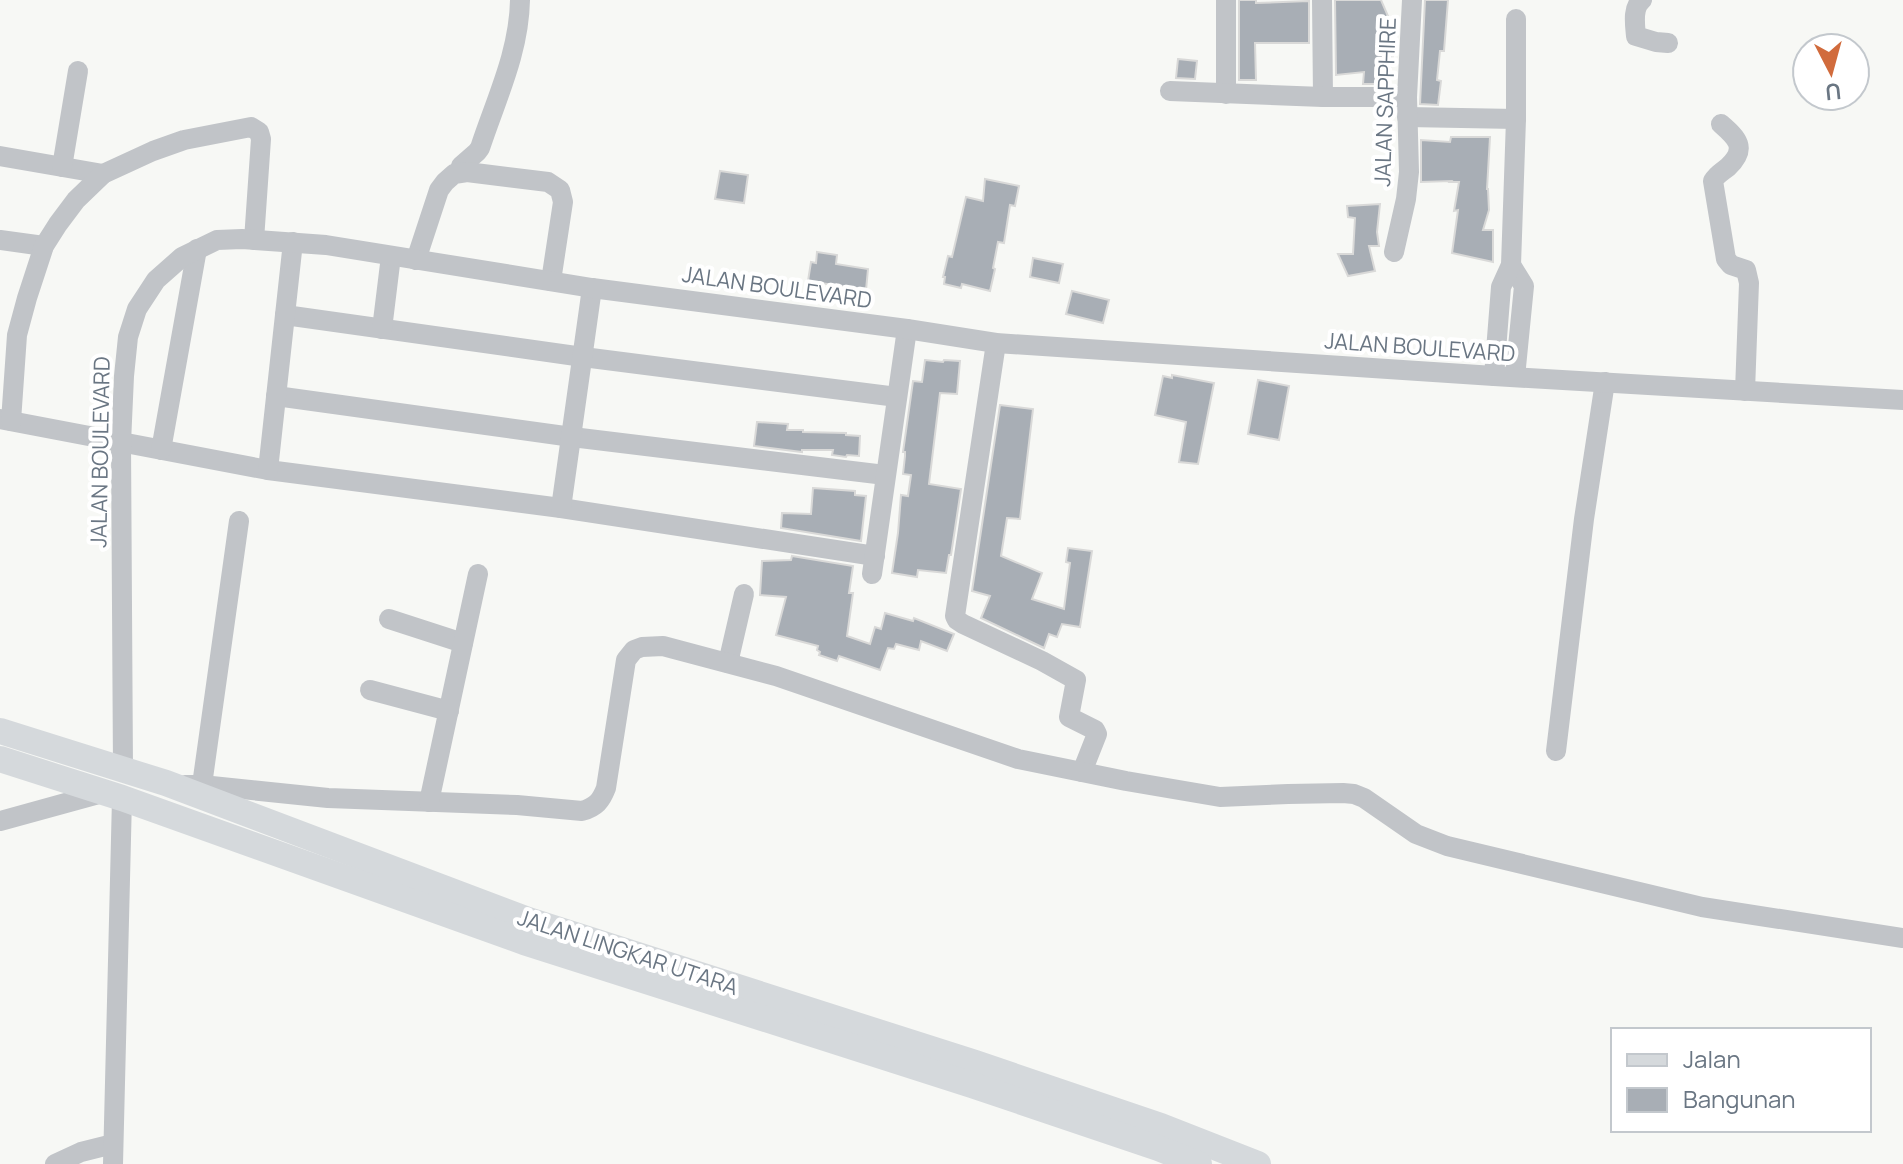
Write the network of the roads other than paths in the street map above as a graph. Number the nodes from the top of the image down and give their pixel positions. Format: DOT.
graph roads {
  1 [pos="520,0"];
  2 [pos="1226,0"];
  3 [pos="1322,0"];
  4 [pos="1412,0"];
  5 [pos="1642,0"];
  6 [pos="1516,19"];
  7 [pos="1668,43"];
  8 [pos="78,71"];
  9 [pos="1170,91"];
  10 [pos="1226,94"];
  11 [pos="1323,97"];
  12 [pos="1407,107"];
  13 [pos="1516,119"];
  14 [pos="1721,124"];
  15 [pos="0,156"];
  16 [pos="62,167"];
  17 [pos="460,172"];
  18 [pos="103,174"];
  19 [pos="0,240"];
  20 [pos="254,240"];
  21 [pos="293,242"];
  22 [pos="44,246"];
  23 [pos="197,249"];
  24 [pos="1394,252"];
  25 [pos="391,256"];
  26 [pos="416,260"];
  27 [pos="1511,265"];
  28 [pos="551,281"];
  29 [pos="592,288"];
  30 [pos="285,315"];
  31 [pos="382,329"];
  32 [pos="907,329"];
  33 [pos="8,333"];
  34 [pos="996,343"];
  35 [pos="583,357"];
  36 [pos="1494,376"];
  37 [pos="1515,377"];
  38 [pos="1605,382"];
  39 [pos="1745,391"];
  40 [pos="276,396"];
  41 [pos="897,397"];
  42 [pos="1903,400"];
  43 [pos="6,420"];
  44 [pos="572,437"];
  45 [pos="121,443"];
  46 [pos="161,450"];
  47 [pos="268,470"];
  48 [pos="885,475"];
  49 [pos="561,508"];
  50 [pos="239,521"];
  51 [pos="478,574"];
  52 [pos="744,594"];
  53 [pos="389,619"];
  54 [pos="463,643"];
  55 [pos="728,663"];
  56 [pos="370,690"];
  57 [pos="449,711"];
  58 [pos="0,731"];
  59 [pos="1556,751"];
  60 [pos="0,759"];
  61 [pos="123,770"];
  62 [pos="1082,772"];
  63 [pos="166,783"];
  64 [pos="202,785"];
  65 [pos="112,795"];
  66 [pos="429,802"];
  67 [pos="0,821"];
  68 [pos="328,858"];
  69 [pos="1903,938"];
  70 [pos="113,1154"];
  71 [pos="55,1164"];
  72 [pos="1199,1164"];
  73 [pos="1258,1164"];
  1 -- 17 [label="street"];
  2 -- 10 [label="street"];
  3 -- 11 [label="street"];
  4 -- 12 [label="street, JALAN SAPPHIRE"];
  5 -- 7 [label="street"];
  6 -- 13 [label="street"];
  8 -- 16 [label="street"];
  9 -- 10 [label="street"];
  10 -- 11 [label="street"];
  11 -- 12 [label="street"];
  12 -- 13 [label="street"];
  12 -- 24 [label="street, JALAN SAPPHIRE"];
  13 -- 27 [label="street"];
  14 -- 39 [label="street"];
  15 -- 16 [label="street"];
  16 -- 18 [label="street"];
  17 -- 26 [label="street"];
  17 -- 28 [label="street"];
  18 -- 20 [label="street"];
  18 -- 22 [label="street"];
  19 -- 22 [label="street"];
  20 -- 21 [label="street, JALAN BOULEVARD"];
  20 -- 23 [label="street, JALAN BOULEVARD"];
  21 -- 25 [label="street, JALAN BOULEVARD"];
  21 -- 30 [label="street"];
  22 -- 33 [label="street"];
  23 -- 45 [label="street, JALAN BOULEVARD"];
  23 -- 46 [label="street"];
  25 -- 26 [label="street, JALAN BOULEVARD"];
  25 -- 31 [label="street"];
  26 -- 28 [label="street, JALAN BOULEVARD"];
  27 -- 36 [label="street"];
  27 -- 37 [label="street"];
  28 -- 29 [label="street, JALAN BOULEVARD"];
  29 -- 32 [label="street, JALAN BOULEVARD"];
  29 -- 35 [label="street"];
  30 -- 31 [label="street"];
  30 -- 40 [label="street"];
  31 -- 35 [label="street"];
  32 -- 34 [label="street, JALAN BOULEVARD"];
  32 -- 41 [label="street"];
  33 -- 43 [label="street"];
  34 -- 36 [label="street, JALAN BOULEVARD"];
  34 -- 62 [label="street"];
  35 -- 41 [label="street"];
  35 -- 44 [label="street"];
  36 -- 37 [label="street, JALAN BOULEVARD"];
  37 -- 38 [label="street, JALAN BOULEVARD"];
  38 -- 39 [label="street, JALAN BOULEVARD"];
  38 -- 59 [label="street"];
  39 -- 42 [label="street, JALAN BOULEVARD"];
  40 -- 44 [label="street"];
  40 -- 47 [label="street"];
  41 -- 48 [label="street"];
  43 -- 45 [label="street"];
  44 -- 48 [label="street"];
  44 -- 49 [label="street"];
  45 -- 46 [label="street"];
  45 -- 61 [label="street, JALAN BOULEVARD"];
  46 -- 47 [label="street"];
  47 -- 49 [label="street"];
  48 -- 49 [label="street"];
  50 -- 64 [label="street"];
  51 -- 54 [label="street"];
  52 -- 55 [label="street"];
  53 -- 54 [label="street"];
  54 -- 57 [label="street"];
  55 -- 62 [label="street"];
  55 -- 66 [label="street"];
  56 -- 57 [label="street"];
  57 -- 66 [label="street"];
  58 -- 61 [label="main road, JALAN LINGKAR UTARA"];
  60 -- 65 [label="main road, JALAN LINGKAR UTARA"];
  61 -- 63 [label="main road, JALAN LINGKAR UTARA"];
  62 -- 69 [label="street"];
  63 -- 64 [label="street"];
  63 -- 68 [label="main road, JALAN LINGKAR UTARA"];
  64 -- 66 [label="street"];
  65 -- 67 [label="street"];
  65 -- 68 [label="main road, JALAN LINGKAR UTARA"];
  65 -- 70 [label="street"];
  68 -- 72 [label="main road, JALAN LINGKAR UTARA"];
  68 -- 73 [label="main road, JALAN LINGKAR UTARA"];
  70 -- 71 [label="street"];
}
